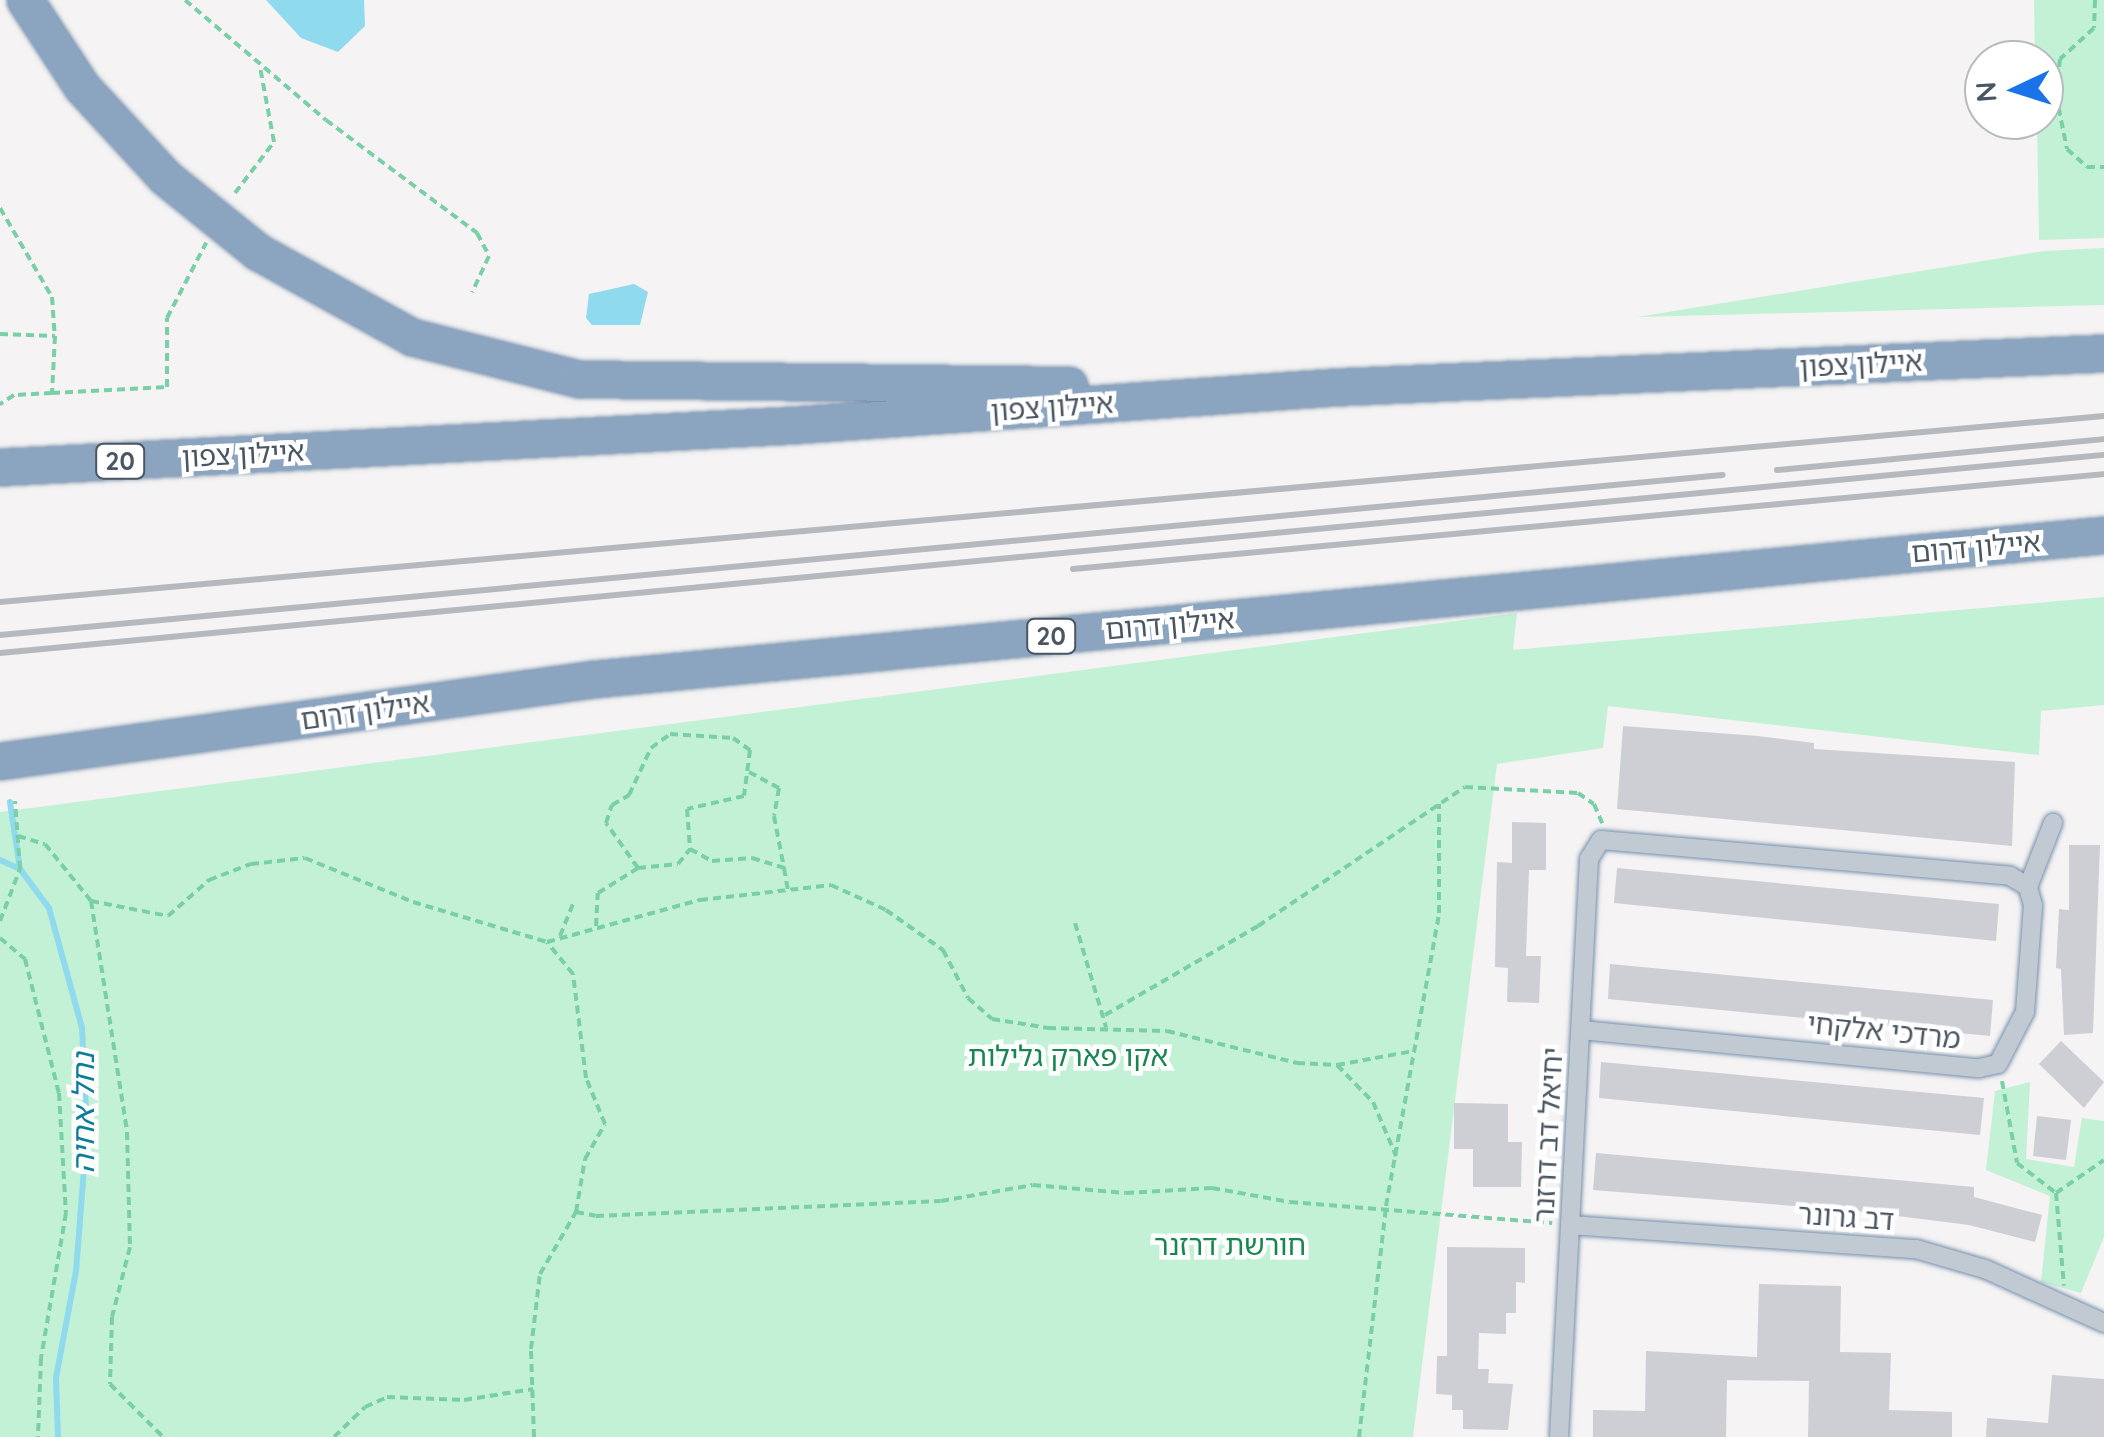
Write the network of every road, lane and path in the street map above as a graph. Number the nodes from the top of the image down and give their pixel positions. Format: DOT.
graph roads {
  1 [pos="25,0"];
  2 [pos="185,0"];
  3 [pos="2094,0"];
  4 [pos="2094,28"];
  5 [pos="2104,28"];
  6 [pos="260,66"];
  7 [pos="2104,167"];
  8 [pos="235,193"];
  9 [pos="0,208"];
  10 [pos="206,242"];
  11 [pos="472,292"];
  12 [pos="0,334"];
  13 [pos="55,336"];
  14 [pos="2104,352"];
  15 [pos="1335,388"];
  16 [pos="52,393"];
  17 [pos="0,404"];
  18 [pos="0,464"];
  19 [pos="2104,535"];
  20 [pos="0,760"];
  21 [pos="747,771"];
  22 [pos="15,801"];
  23 [pos="1439,804"];
  24 [pos="2052,823"];
  25 [pos="18,836"];
  26 [pos="1602,840"];
  27 [pos="690,850"];
  28 [pos="638,868"];
  29 [pos="784,868"];
  30 [pos="2028,888"];
  31 [pos="788,890"];
  32 [pos="91,901"];
  33 [pos="573,904"];
  34 [pos="0,921"];
  35 [pos="1075,923"];
  36 [pos="596,926"];
  37 [pos="559,937"];
  38 [pos="0,938"];
  39 [pos="547,942"];
  40 [pos="1105,1016"];
  41 [pos="1106,1027"];
  42 [pos="1580,1030"];
  43 [pos="1413,1050"];
  44 [pos="1998,1064"];
  45 [pos="1338,1066"];
  46 [pos="1396,1158"];
  47 [pos="2104,1160"];
  48 [pos="2056,1193"];
  49 [pos="1386,1206"];
  50 [pos="576,1212"];
  51 [pos="1570,1225"];
  52 [pos="2065,1306"];
  53 [pos="2104,1324"];
  54 [pos="532,1389"];
  55 [pos="38,1437"];
  56 [pos="163,1437"];
  57 [pos="334,1437"];
  58 [pos="534,1437"];
  59 [pos="1359,1437"];
  60 [pos="1559,1437"];
  1 -- 15 [label="highway"];
  2 -- 6 [label="path"];
  3 -- 4 [label="path"];
  4 -- 5 [label="path"];
  4 -- 7 [label="path"];
  6 -- 8 [label="path"];
  6 -- 11 [label="path"];
  9 -- 13 [label="path"];
  10 -- 16 [label="path"];
  12 -- 13 [label="path"];
  13 -- 16 [label="path"];
  14 -- 15 [label="highway, איילון צפון"];
  15 -- 18 [label="highway, איילון צפון"];
  16 -- 17 [label="path"];
  19 -- 20 [label="highway, איילון דרום / 20"];
  21 -- 27 [label="path"];
  21 -- 28 [label="path"];
  21 -- 29 [label="path"];
  22 -- 25 [label="path"];
  23 -- 26 [label="path"];
  23 -- 40 [label="path"];
  23 -- 43 [label="path"];
  24 -- 30 [label="street, מרדכי אלקחי"];
  25 -- 32 [label="path"];
  25 -- 34 [label="path"];
  26 -- 30 [label="street"];
  26 -- 42 [label="street, יחיאל דב דרזנר"];
  27 -- 28 [label="path"];
  27 -- 29 [label="path"];
  28 -- 36 [label="path"];
  29 -- 31 [label="path"];
  30 -- 44 [label="street, מרדכי אלקחי"];
  31 -- 36 [label="path"];
  31 -- 41 [label="path"];
  32 -- 39 [label="path"];
  32 -- 56 [label="path"];
  33 -- 37 [label="path"];
  35 -- 40 [label="path"];
  36 -- 37 [label="path"];
  37 -- 39 [label="path"];
  38 -- 55 [label="path"];
  39 -- 50 [label="path"];
  40 -- 41 [label="path"];
  41 -- 45 [label="path"];
  42 -- 44 [label="street, מרדכי אלקחי"];
  42 -- 51 [label="street, יחיאל דב דרזנר"];
  43 -- 45 [label="path"];
  43 -- 46 [label="path"];
  44 -- 48 [label="path"];
  45 -- 46 [label="path"];
  46 -- 49 [label="path"];
  47 -- 48 [label="path"];
  48 -- 52 [label="path"];
  49 -- 50 [label="path"];
  49 -- 51 [label="path"];
  49 -- 59 [label="path"];
  50 -- 54 [label="path"];
  51 -- 52 [label="street, דב גרונר"];
  51 -- 60 [label="street, יחיאל דב דרזנר"];
  52 -- 53 [label="street, דב גרונר"];
  54 -- 57 [label="path"];
  54 -- 58 [label="path"];
}
